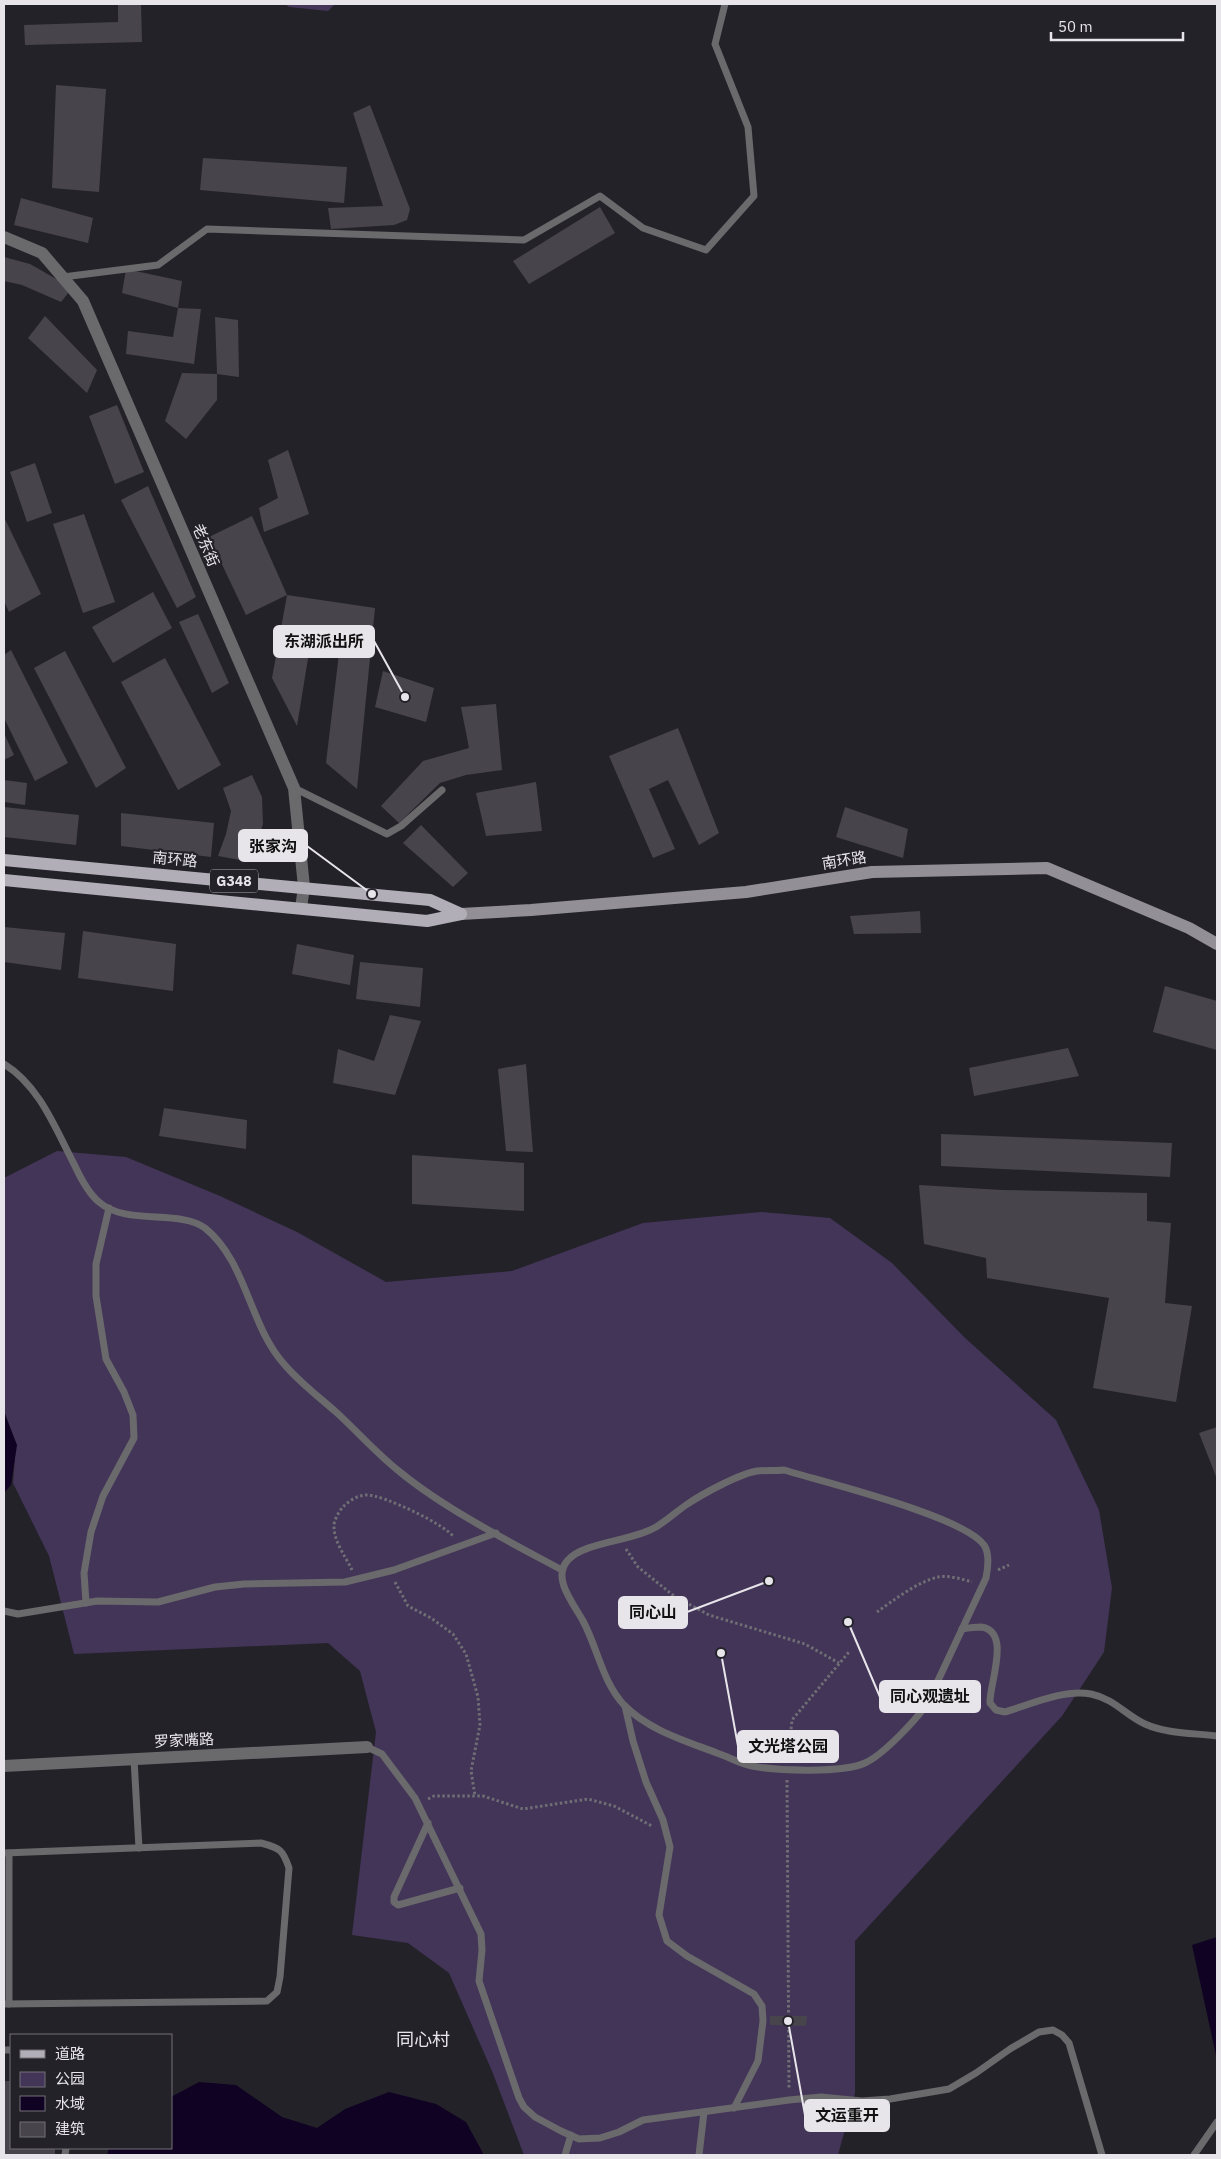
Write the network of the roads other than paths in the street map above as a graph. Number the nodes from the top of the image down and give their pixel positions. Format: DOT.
graph roads {
  1 [pos="725,4"];
  2 [pos="4,236"];
  3 [pos="63,277"];
  4 [pos="294,788"];
  5 [pos="442,790"];
  6 [pos="4,860"];
  7 [pos="4,880"];
  8 [pos="304,887"];
  9 [pos="301,908"];
  10 [pos="461,914"];
  11 [pos="1217,944"];
  12 [pos="4,1064"];
  13 [pos="109,1208"];
  14 [pos="496,1533"];
  15 [pos="562,1570"];
  16 [pos="86,1603"];
  17 [pos="4,1611"];
  18 [pos="962,1629"];
  19 [pos="625,1706"];
  20 [pos="1217,1736"];
  21 [pos="367,1746"];
  22 [pos="134,1759"];
  23 [pos="4,1766"];
  24 [pos="428,1823"];
  25 [pos="139,1848"];
  26 [pos="6,1853"];
  27 [pos="460,1888"];
  28 [pos="7,2004"];
  29 [pos="734,2108"];
  30 [pos="704,2112"];
  31 [pos="1217,2122"];
  32 [pos="571,2135"];
  33 [pos="565,2155"];
  34 [pos="699,2155"];
  35 [pos="1102,2155"];
  36 [pos="1194,2155"];
  1 -- 3 [label="lane"];
  2 -- 3 [label="street, 老东街"];
  3 -- 4 [label="street, 老东街"];
  4 -- 5 [label="lane"];
  4 -- 8 [label="street, 老东街"];
  6 -- 8 [label="main road, 南环路 / G348"];
  7 -- 9 [label="main road, 南环路 / G348"];
  8 -- 9 [label="street, 老东街"];
  8 -- 10 [label="main road, 南环路 / G348"];
  9 -- 10 [label="main road, 南环路 / G348"];
  10 -- 11 [label="main road, 南环路 / G348"];
  12 -- 13 [label="lane"];
  13 -- 14 [label="lane"];
  13 -- 16 [label="lane"];
  14 -- 15 [label="lane"];
  14 -- 16 [label="lane"];
  15 -- 18 [label="lane"];
  15 -- 19 [label="lane"];
  16 -- 17 [label="lane"];
  18 -- 19 [label="lane"];
  18 -- 20 [label="lane"];
  19 -- 29 [label="lane"];
  21 -- 22 [label="street, 罗家嘴路"];
  21 -- 24 [label="lane"];
  22 -- 23 [label="street, 罗家嘴路"];
  22 -- 25 [label="lane"];
  24 -- 27 [label="lane"];
  24 -- 27 [label="lane"];
  25 -- 26 [label="lane"];
  25 -- 28 [label="lane"];
  26 -- 28 [label="lane"];
  27 -- 32 [label="lane"];
  29 -- 30 [label="lane"];
  29 -- 35 [label="lane"];
  30 -- 32 [label="lane"];
  30 -- 34 [label="lane"];
  31 -- 36 [label="lane"];
  32 -- 33 [label="lane"];
}
